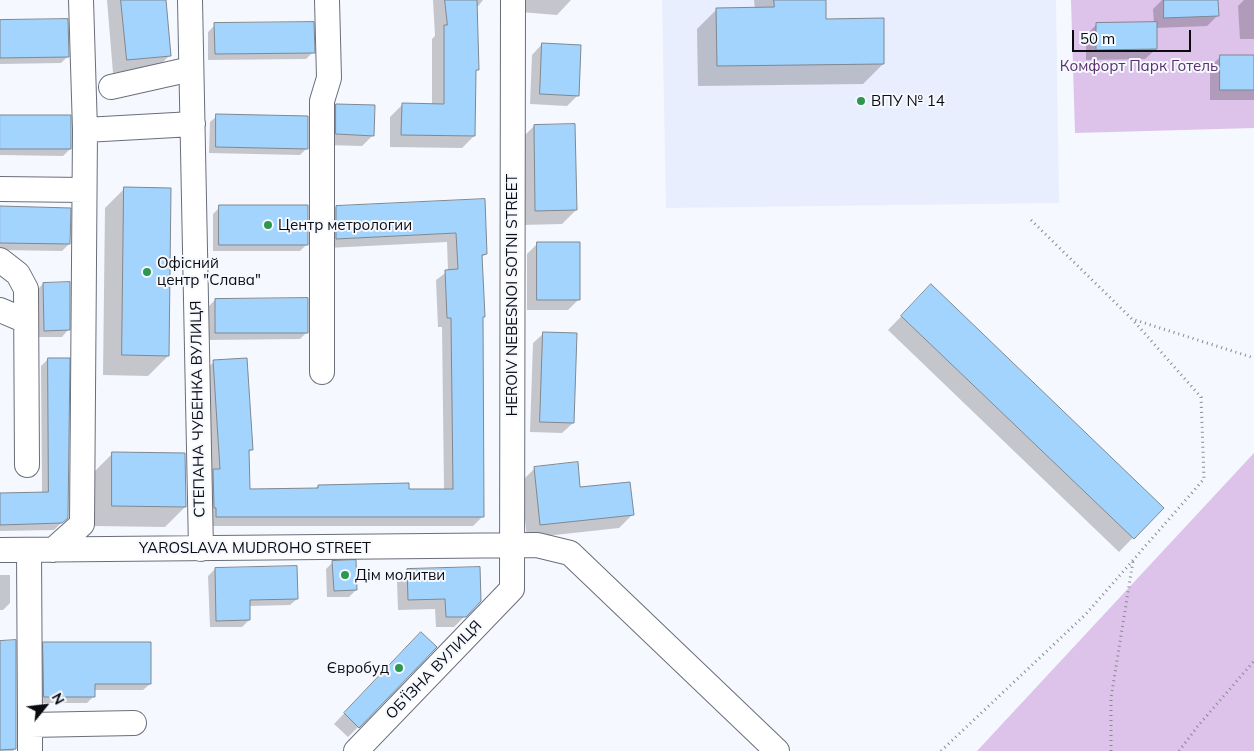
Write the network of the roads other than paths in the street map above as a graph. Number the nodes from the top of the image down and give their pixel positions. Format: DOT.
graph roads {
  1 [pos="81,0"];
  2 [pos="190,0"];
  3 [pos="327,0"];
  4 [pos="513,0"];
  5 [pos="191,69"];
  6 [pos="111,87"];
  7 [pos="193,124"];
  8 [pos="85,130"];
  9 [pos="0,189"];
  10 [pos="84,190"];
  11 [pos="0,260"];
  12 [pos="0,310"];
  13 [pos="26,321"];
  14 [pos="322,372"];
  15 [pos="27,465"];
  16 [pos="511,546"];
  17 [pos="201,549"];
  18 [pos="0,550"];
  19 [pos="29,550"];
  20 [pos="53,550"];
  21 [pos="512,590"];
  22 [pos="134,723"];
  23 [pos="30,725"];
  24 [pos="30,751"];
  25 [pos="356,751"];
  26 [pos="778,751"];
  1 -- 8 [label="street"];
  2 -- 5 [label="street, СТЕПАНА ЧУБЕНКА ВУЛИЦЯ"];
  3 -- 14 [label="street"];
  4 -- 16 [label="street, HEROIV NEBESNOI SOTNI STREET"];
  5 -- 6 [label="street"];
  5 -- 7 [label="street, СТЕПАНА ЧУБЕНКА ВУЛИЦЯ"];
  7 -- 8 [label="street"];
  7 -- 17 [label="street, СТЕПАНА ЧУБЕНКА ВУЛИЦЯ"];
  8 -- 10 [label="street"];
  9 -- 10 [label="street"];
  10 -- 20 [label="street"];
  11 -- 13 [label="street"];
  12 -- 13 [label="street"];
  13 -- 15 [label="street"];
  16 -- 17 [label="street, YAROSLAVA MUDROHO STREET"];
  16 -- 21 [label="street, HEROIV NEBESNOI SOTNI STREET"];
  16 -- 26 [label="street, YAROSLAVA MUDROHO STREET"];
  17 -- 20 [label="street, YAROSLAVA MUDROHO STREET"];
  18 -- 19 [label="street, YAROSLAVA MUDROHO STREET"];
  19 -- 20 [label="street, YAROSLAVA MUDROHO STREET"];
  19 -- 23 [label="street"];
  21 -- 25 [label="street, ОБ’ЇЗНА ВУЛИЦЯ"];
  22 -- 23 [label="street"];
  23 -- 24 [label="street"];
}
